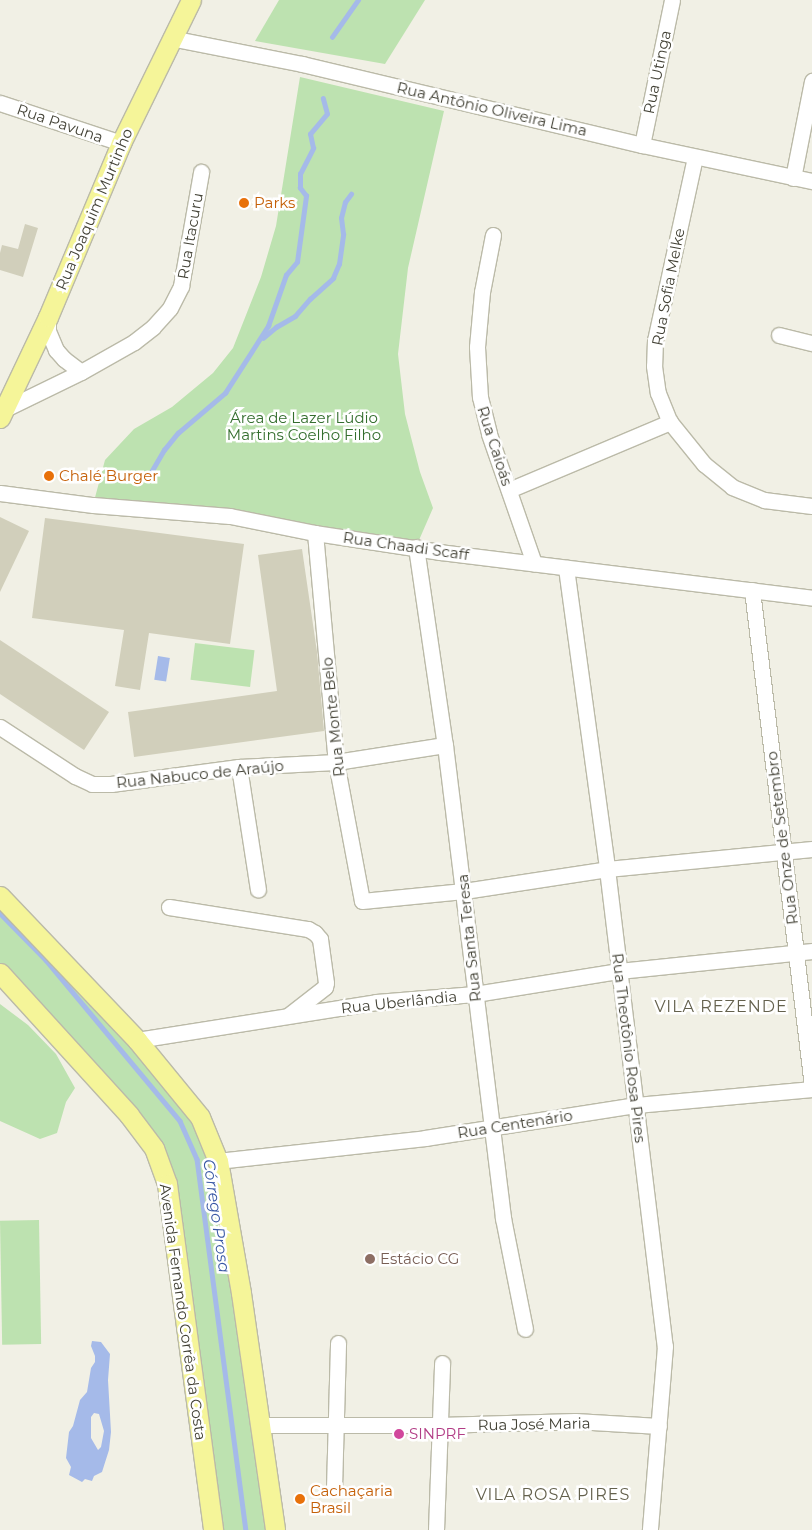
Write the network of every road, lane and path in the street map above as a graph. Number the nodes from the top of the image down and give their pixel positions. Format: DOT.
graph roads {
  1 [pos="191,0"];
  2 [pos="672,0"];
  3 [pos="171,38"];
  4 [pos="812,81"];
  5 [pos="0,103"];
  6 [pos="121,144"];
  7 [pos="642,145"];
  8 [pos="695,157"];
  9 [pos="201,172"];
  10 [pos="793,178"];
  11 [pos="812,181"];
  12 [pos="493,235"];
  13 [pos="48,317"];
  14 [pos="779,335"];
  15 [pos="812,343"];
  16 [pos="81,372"];
  17 [pos="3,414"];
  18 [pos="670,422"];
  19 [pos="509,490"];
  20 [pos="0,493"];
  21 [pos="812,506"];
  22 [pos="315,533"];
  23 [pos="416,547"];
  24 [pos="534,563"];
  25 [pos="566,568"];
  26 [pos="752,590"];
  27 [pos="812,598"];
  28 [pos="0,727"];
  29 [pos="445,745"];
  30 [pos="336,762"];
  31 [pos="239,767"];
  32 [pos="812,849"];
  33 [pos="784,853"];
  34 [pos="607,869"];
  35 [pos="258,890"];
  36 [pos="464,891"];
  37 [pos="0,896"];
  38 [pos="169,907"];
  39 [pos="812,951"];
  40 [pos="796,953"];
  41 [pos="619,971"];
  42 [pos="0,973"];
  43 [pos="475,994"];
  44 [pos="288,1016"];
  45 [pos="137,1040"];
  46 [pos="812,1087"];
  47 [pos="636,1105"];
  48 [pos="491,1128"];
  49 [pos="218,1161"];
  50 [pos="525,1329"];
  51 [pos="338,1343"];
  52 [pos="442,1363"];
  53 [pos="260,1425"];
  54 [pos="439,1425"];
  55 [pos="336,1426"];
  56 [pos="659,1426"];
  57 [pos="334,1488"];
  58 [pos="213,1530"];
  59 [pos="275,1530"];
  60 [pos="436,1530"];
  61 [pos="650,1530"];
  1 -- 3 [label="main road, Rua Joaquim Murtinho"];
  2 -- 7 [label="street, Rua Utinga"];
  3 -- 6 [label="main road, Rua Joaquim Murtinho"];
  3 -- 7 [label="street, Rua Antônio Oliveira Lima"];
  4 -- 10 [label="street"];
  5 -- 6 [label="street, Rua Pavuna"];
  6 -- 13 [label="main road, Rua Joaquim Murtinho"];
  7 -- 8 [label="street, Rua Antônio Oliveira Lima"];
  8 -- 10 [label="street, Rua Antônio Oliveira Lima"];
  8 -- 18 [label="street, Rua Sofia Melke"];
  9 -- 16 [label="street, Rua Itacuru"];
  10 -- 11 [label="street, Rua Antônio Oliveira Lima"];
  12 -- 19 [label="street, Rua Caioás"];
  13 -- 16 [label="street"];
  13 -- 17 [label="main road, Rua Joaquim Murtinho"];
  14 -- 15 [label="street"];
  16 -- 17 [label="street, Rua Itacuru"];
  18 -- 19 [label="street"];
  18 -- 21 [label="street, Rua Sofia Melke"];
  19 -- 24 [label="street, Rua Caioás"];
  20 -- 22 [label="street, Rua Chaadi Scaff"];
  22 -- 23 [label="street, Rua Chaadi Scaff"];
  22 -- 30 [label="street, Rua Monte Belo"];
  23 -- 24 [label="street, Rua Chaadi Scaff"];
  23 -- 29 [label="street, Rua Santa Teresa"];
  24 -- 25 [label="street, Rua Chaadi Scaff"];
  25 -- 26 [label="street, Rua Chaadi Scaff"];
  25 -- 34 [label="street, Rua Theotônio Rosa Pires"];
  26 -- 27 [label="street, Rua Chaadi Scaff"];
  26 -- 33 [label="street, Rua Onze de Setembro"];
  28 -- 31 [label="street, Rua Nabuco de Araújo"];
  29 -- 30 [label="street, Rua Nabuco de Araújo"];
  29 -- 36 [label="street, Rua Santa Teresa"];
  30 -- 31 [label="street, Rua Nabuco de Araújo"];
  30 -- 36 [label="street, Rua Monte Belo"];
  31 -- 35 [label="street"];
  32 -- 33 [label="street"];
  33 -- 34 [label="street"];
  33 -- 40 [label="street, Rua Onze de Setembro"];
  34 -- 36 [label="street"];
  34 -- 41 [label="street, Rua Theotônio Rosa Pires"];
  36 -- 43 [label="street, Rua Santa Teresa"];
  37 -- 45 [label="main road"];
  38 -- 44 [label="street"];
  39 -- 40 [label="street, Rua Uberlândia"];
  40 -- 41 [label="street, Rua Uberlândia"];
  40 -- 46 [label="street, Rua Onze de Setembro"];
  41 -- 43 [label="street, Rua Uberlândia"];
  41 -- 47 [label="street, Rua Theotônio Rosa Pires"];
  42 -- 58 [label="main road, Avenida Fernando Corrêa da Costa"];
  43 -- 44 [label="street, Rua Uberlândia"];
  43 -- 48 [label="street, Rua Santa Teresa"];
  44 -- 45 [label="street, Rua Uberlândia"];
  45 -- 49 [label="main road"];
  46 -- 47 [label="street, Rua Centenário"];
  47 -- 48 [label="street, Rua Centenário"];
  47 -- 56 [label="street, Rua Theotônio Rosa Pires"];
  48 -- 49 [label="street, Rua Centenário"];
  48 -- 50 [label="street, Rua Santa Teresa"];
  49 -- 53 [label="main road"];
  51 -- 55 [label="street"];
  52 -- 54 [label="street"];
  53 -- 55 [label="street, Rua José Maria"];
  53 -- 59 [label="main road"];
  54 -- 55 [label="street, Rua José Maria"];
  54 -- 56 [label="street, Rua José Maria"];
  54 -- 60 [label="street"];
  55 -- 57 [label="street"];
  56 -- 61 [label="street, Rua Theotônio Rosa Pires"];
}
